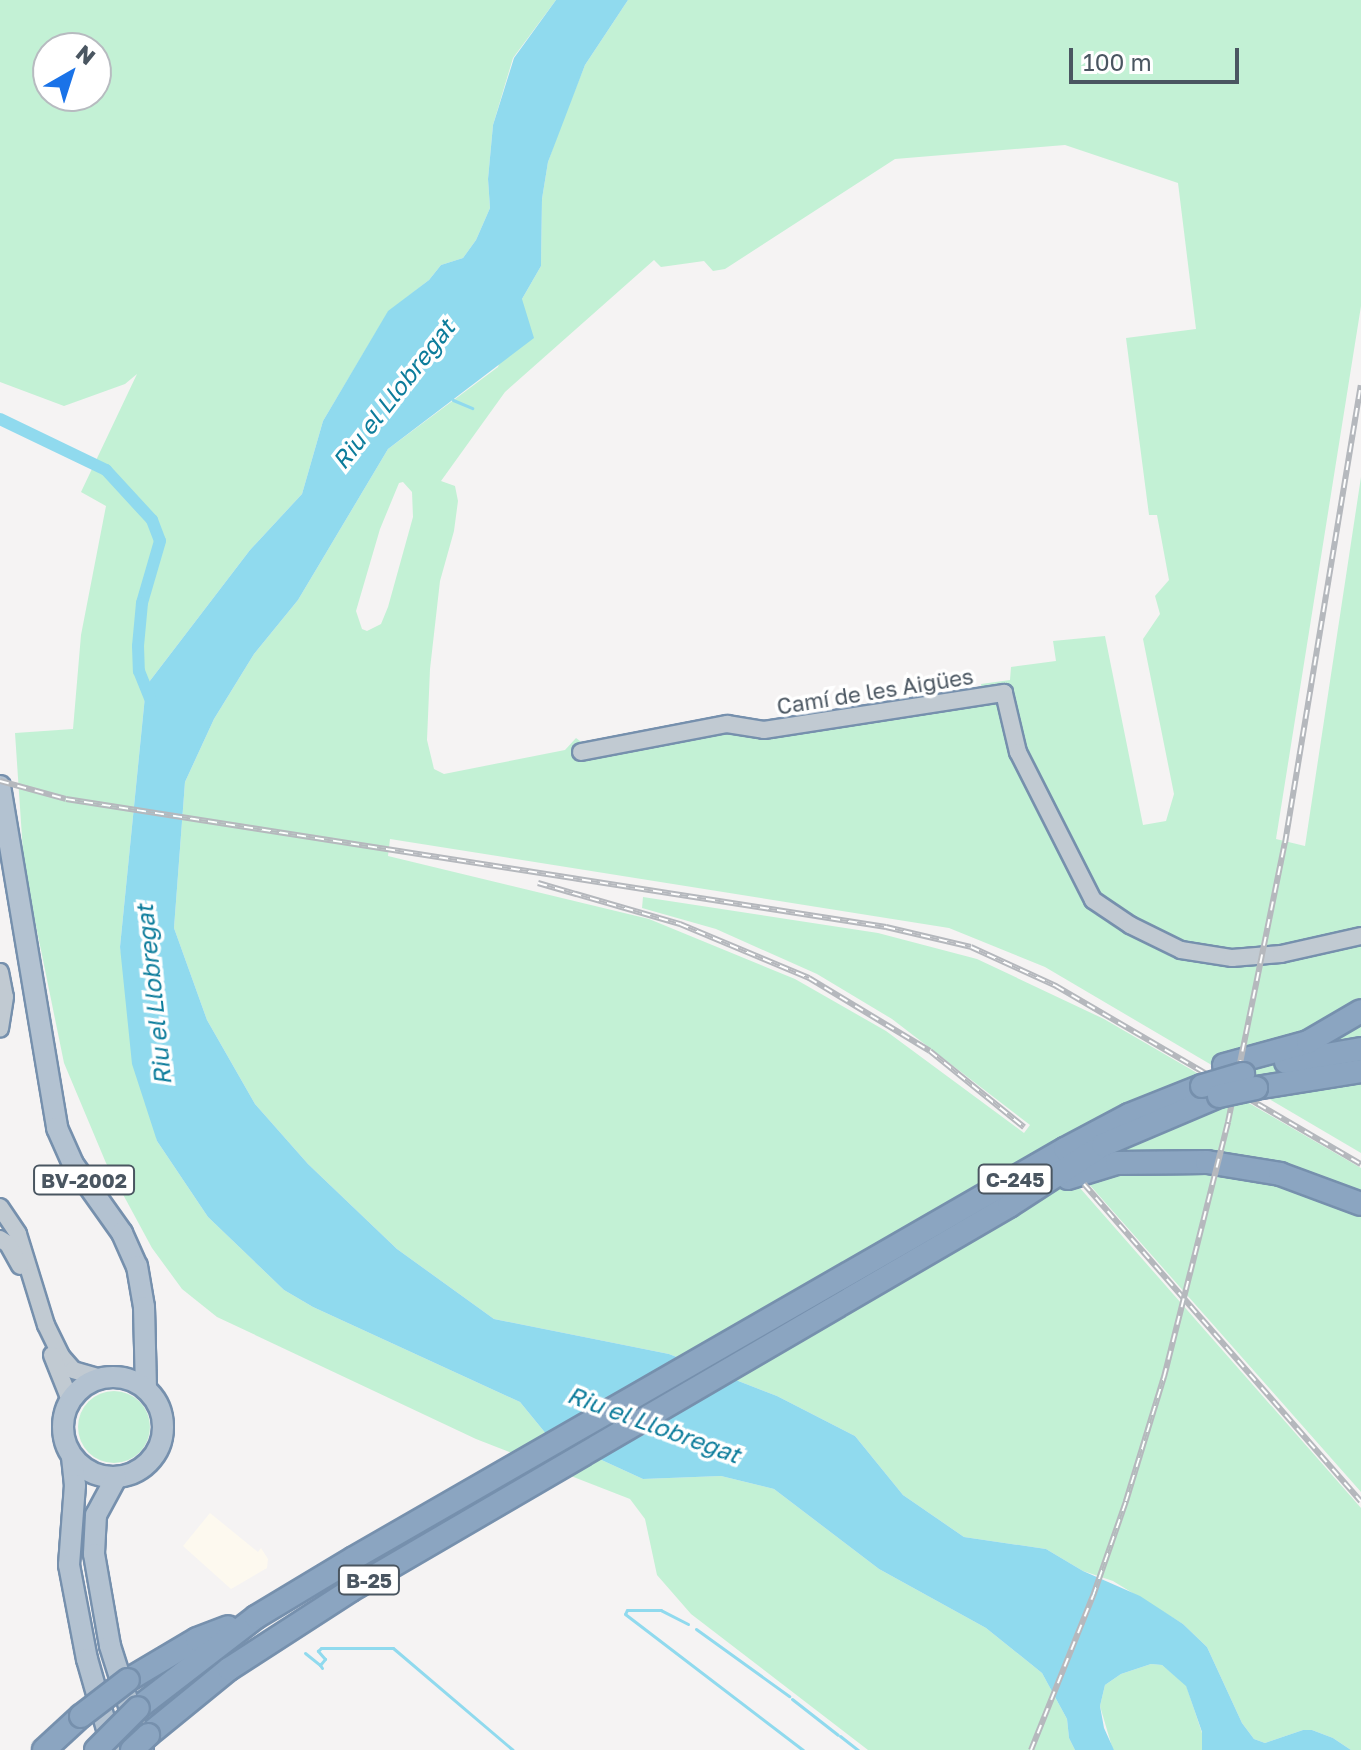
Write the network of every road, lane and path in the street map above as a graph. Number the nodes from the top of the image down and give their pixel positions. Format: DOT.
graph roads {
  1 [pos="581,752"];
  2 [pos="0,786"];
  3 [pos="1361,936"];
  4 [pos="0,972"];
  5 [pos="2,996"];
  6 [pos="1361,1011"];
  7 [pos="0,1029"];
  8 [pos="1361,1049"];
  9 [pos="1361,1071"];
  10 [pos="1241,1076"];
  11 [pos="1204,1086"];
  12 [pos="1361,1204"];
  13 [pos="1009,1206"];
  14 [pos="0,1207"];
  15 [pos="0,1239"];
  16 [pos="145,1342"];
  17 [pos="107,1378"];
  18 [pos="146,1389"];
  19 [pos="70,1400"];
  20 [pos="72,1457"];
  21 [pos="116,1478"];
  22 [pos="488,1483"];
  23 [pos="512,1496"];
  24 [pos="256,1617"];
  25 [pos="143,1746"];
  26 [pos="44,1750"];
  27 [pos="96,1750"];
  28 [pos="113,1750"];
  1 -- 3 [label="street, Camí de les Aigües"];
  2 -- 16 [label="main road, BV-2002"];
  4 -- 5 [label="street"];
  5 -- 7 [label="street"];
  6 -- 10 [label="highway"];
  8 -- 10 [label="highway, C-245"];
  9 -- 10 [label="highway, C-245"];
  10 -- 11 [label="highway, C-245, bridge"];
  10 -- 11 [label="highway"];
  11 -- 13 [label="highway, C-245"];
  11 -- 22 [label="highway, C-245"];
  12 -- 13 [label="highway"];
  13 -- 23 [label="highway, C-245"];
  14 -- 17 [label="street"];
  15 -- 19 [label="street"];
  16 -- 17 [label="main road"];
  16 -- 18 [label="main road, BV-2002"];
  17 -- 18 [label="main road"];
  17 -- 19 [label="main road"];
  18 -- 21 [label="main road"];
  19 -- 20 [label="main road"];
  20 -- 21 [label="main road"];
  20 -- 28 [label="main road"];
  21 -- 25 [label="main road"];
  22 -- 24 [label="highway, B-25"];
  23 -- 25 [label="highway, B-25"];
  24 -- 26 [label="highway, bridge"];
  24 -- 27 [label="highway, B-25, bridge"];
}
